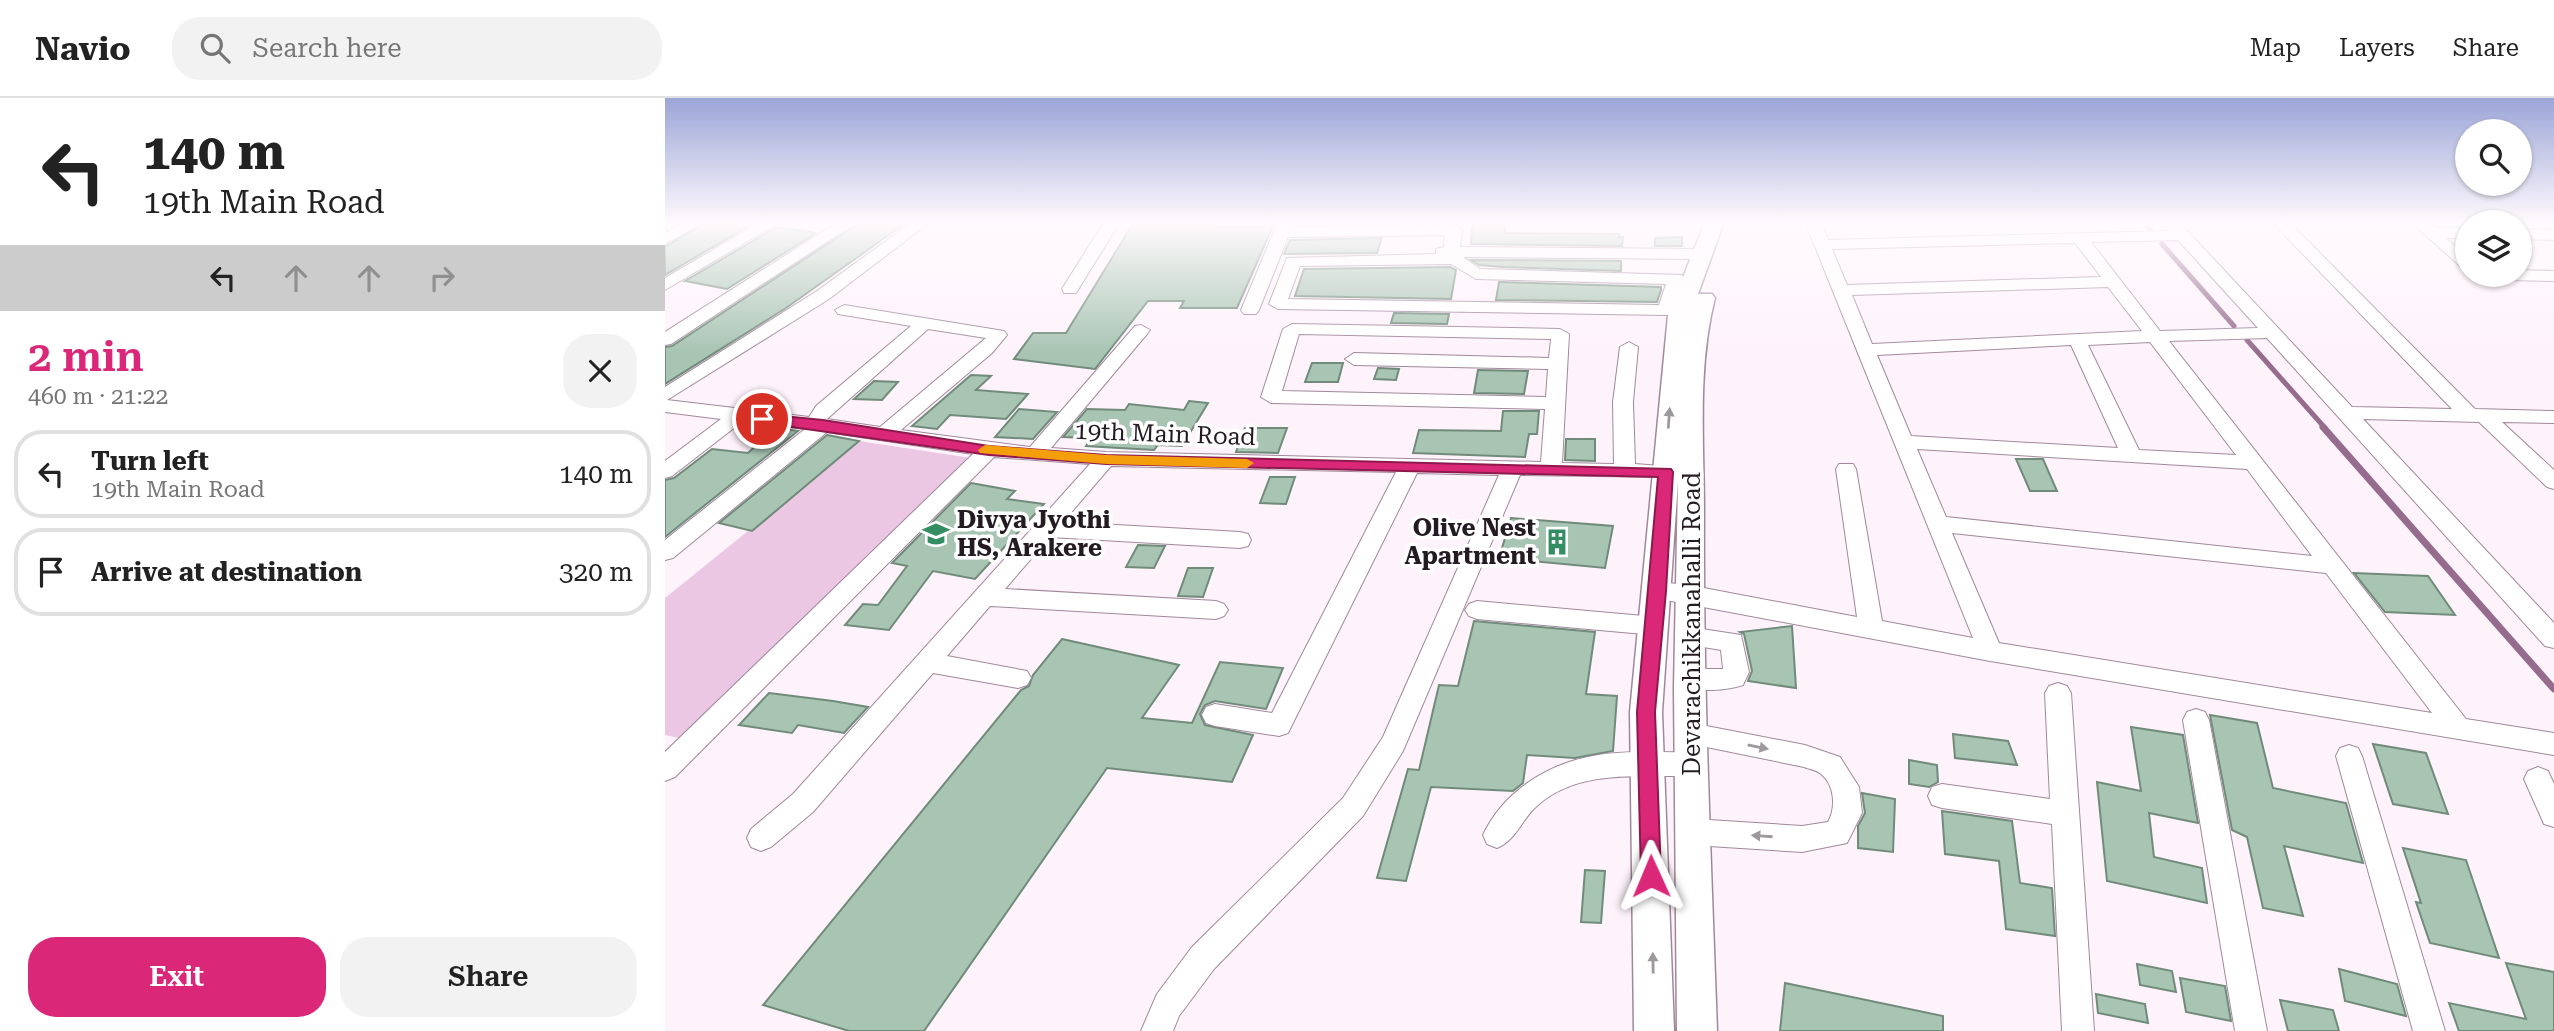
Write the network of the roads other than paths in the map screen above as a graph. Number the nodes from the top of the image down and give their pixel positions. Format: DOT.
graph roads {
  1 [pos="698,266"];
  2 [pos="782,266"];
  3 [pos="863,266"];
  4 [pos="1085,266"];
  5 [pos="1268,266"];
  6 [pos="1292,266"];
  7 [pos="1465,266"];
  8 [pos="1696,266"];
  9 [pos="1715,266"];
  10 [pos="1831,266"];
  11 [pos="2100,266"];
  12 [pos="2210,266"];
  13 [pos="2324,266"];
  14 [pos="2532,276"];
  15 [pos="2554,276"];
  16 [pos="2113,282"];
  17 [pos="665,285"];
  18 [pos="1070,289"];
  19 [pos="1842,290"];
  20 [pos="1679,295"];
  21 [pos="844,310"];
  22 [pos="1249,310"];
  23 [pos="926,322"];
  24 [pos="1355,329"];
  25 [pos="1141,330"];
  26 [pos="2273,333"];
  27 [pos="2155,336"];
  28 [pos="2077,340"];
  29 [pos="665,341"];
  30 [pos="1629,348"];
  31 [pos="1867,351"];
  32 [pos="1558,363"];
  33 [pos="1353,378"];
  34 [pos="665,394"];
  35 [pos="1555,403"];
  36 [pos="665,406"];
  37 [pos="2345,412"];
  38 [pos="2476,415"];
  39 [pos="737,416"];
  40 [pos="2554,417"];
  41 [pos="818,424"];
  42 [pos="884,434"];
  43 [pos="1905,442"];
  44 [pos="989,450"];
  45 [pos="1035,454"];
  46 [pos="2132,456"];
  47 [pos="1106,459"];
  48 [pos="2253,463"];
  49 [pos="1409,468"];
  50 [pos="1512,468"];
  51 [pos="1846,468"];
  52 [pos="1551,469"];
  53 [pos="665,471"];
  54 [pos="1625,471"];
  55 [pos="1666,472"];
  56 [pos="2554,482"];
  57 [pos="1939,524"];
  58 [pos="1044,529"];
  59 [pos="1240,540"];
  60 [pos="665,552"];
  61 [pos="2333,566"];
  62 [pos="1658,591"];
  63 [pos="1688,594"];
  64 [pos="984,597"];
  65 [pos="1216,610"];
  66 [pos="1477,610"];
  67 [pos="1655,626"];
  68 [pos="1871,629"];
  69 [pos="2550,632"];
  70 [pos="1689,636"];
  71 [pos="1990,651"];
  72 [pos="927,662"];
  73 [pos="1018,678"];
  74 [pos="1690,679"];
  75 [pos="2058,693"];
  76 [pos="1215,715"];
  77 [pos="2196,720"];
  78 [pos="2459,729"];
  79 [pos="1691,734"];
  80 [pos="2554,744"];
  81 [pos="2349,756"];
  82 [pos="1648,764"];
  83 [pos="1692,764"];
  84 [pos="665,769"];
  85 [pos="2538,779"];
  86 [pos="1942,796"];
  87 [pos="2065,814"];
  88 [pos="2554,815"];
  89 [pos="1693,832"];
  90 [pos="1497,835"];
  91 [pos="761,838"];
  92 [pos="1157,1031"];
  93 [pos="1654,1031"];
  94 [pos="1697,1031"];
  95 [pos="2078,1031"];
  96 [pos="2251,1031"];
  97 [pos="2429,1031"];
  1 -- 17 [label="street"];
  2 -- 29 [label="street"];
  3 -- 34 [label="street"];
  4 -- 18 [label="street"];
  5 -- 22 [label="street"];
  6 -- 20 [label="street"];
  7 -- 20 [label="street"];
  8 -- 20 [label="main road, Devarachikkanahalli Road"];
  9 -- 63 [label="main road, Devarachikkanahalli Road"];
  10 -- 19 [label="street"];
  11 -- 16 [label="street"];
  12 -- 26 [label="street"];
  13 -- 38 [label="street"];
  14 -- 15 [label="street"];
  16 -- 19 [label="street"];
  16 -- 27 [label="street"];
  19 -- 31 [label="street"];
  55 -- 20 [label="main road, Devarachikkanahalli Road, one-way"];
  21 -- 23 [label="street"];
  23 -- 41 [label="street"];
  23 -- 42 [label="street"];
  24 -- 32 [label="street"];
  24 -- 33 [label="street"];
  24 -- 33 [label="street"];
  25 -- 45 [label="street"];
  26 -- 27 [label="street"];
  26 -- 37 [label="street"];
  27 -- 28 [label="street"];
  27 -- 48 [label="street"];
  28 -- 31 [label="street"];
  28 -- 46 [label="street"];
  30 -- 54 [label="street"];
  31 -- 43 [label="street"];
  32 -- 33 [label="street"];
  32 -- 35 [label="street"];
  33 -- 35 [label="street"];
  35 -- 52 [label="street"];
  36 -- 39 [label="street, 19th Main Road"];
  37 -- 38 [label="street"];
  37 -- 69 [label="street"];
  38 -- 40 [label="street"];
  38 -- 56 [label="street"];
  39 -- 41 [label="street, 19th Main Road"];
  39 -- 53 [label="street"];
  41 -- 42 [label="street, 19th Main Road"];
  41 -- 60 [label="street"];
  42 -- 44 [label="street, 19th Main Road"];
  43 -- 46 [label="street"];
  43 -- 57 [label="street"];
  44 -- 45 [label="street, 19th Main Road"];
  44 -- 84 [label="street"];
  45 -- 47 [label="street, 19th Main Road"];
  46 -- 48 [label="street"];
  47 -- 49 [label="street, 19th Main Road"];
  47 -- 58 [label="street"];
  48 -- 61 [label="street"];
  49 -- 50 [label="street, 19th Main Road"];
  49 -- 76 [label="street"];
  50 -- 52 [label="street, 19th Main Road"];
  50 -- 92 [label="street"];
  51 -- 68 [label="street"];
  52 -- 54 [label="street, 19th Main Road"];
  54 -- 55 [label="street, 19th Main Road"];
  55 -- 62 [label="main road, Devarachikkanahalli Road"];
  57 -- 61 [label="street"];
  57 -- 71 [label="street"];
  58 -- 59 [label="street"];
  58 -- 64 [label="street"];
  61 -- 78 [label="street"];
  62 -- 63 [label="street"];
  62 -- 67 [label="main road, Devarachikkanahalli Road"];
  63 -- 68 [label="street"];
  63 -- 70 [label="main road, Devarachikkanahalli Road"];
  64 -- 65 [label="street"];
  64 -- 72 [label="street"];
  66 -- 67 [label="street"];
  67 -- 82 [label="main road, Devarachikkanahalli Road"];
  68 -- 71 [label="street"];
  70 -- 74 [label="main road, Devarachikkanahalli Road"];
  70 -- 74 [label="street"];
  71 -- 78 [label="street"];
  72 -- 73 [label="street"];
  72 -- 91 [label="street"];
  74 -- 79 [label="main road, Devarachikkanahalli Road"];
  75 -- 87 [label="street"];
  77 -- 96 [label="street"];
  78 -- 80 [label="street"];
  79 -- 83 [label="main road, Devarachikkanahalli Road"];
  79 -- 89 [label="street, one-way"];
  81 -- 97 [label="street"];
  82 -- 83 [label="street"];
  82 -- 90 [label="street"];
  93 -- 82 [label="main road, Devarachikkanahalli Road, one-way"];
  83 -- 89 [label="main road, Devarachikkanahalli Road"];
  85 -- 88 [label="street"];
  86 -- 87 [label="street"];
  87 -- 95 [label="street"];
  89 -- 94 [label="main road, Devarachikkanahalli Road"];
}
